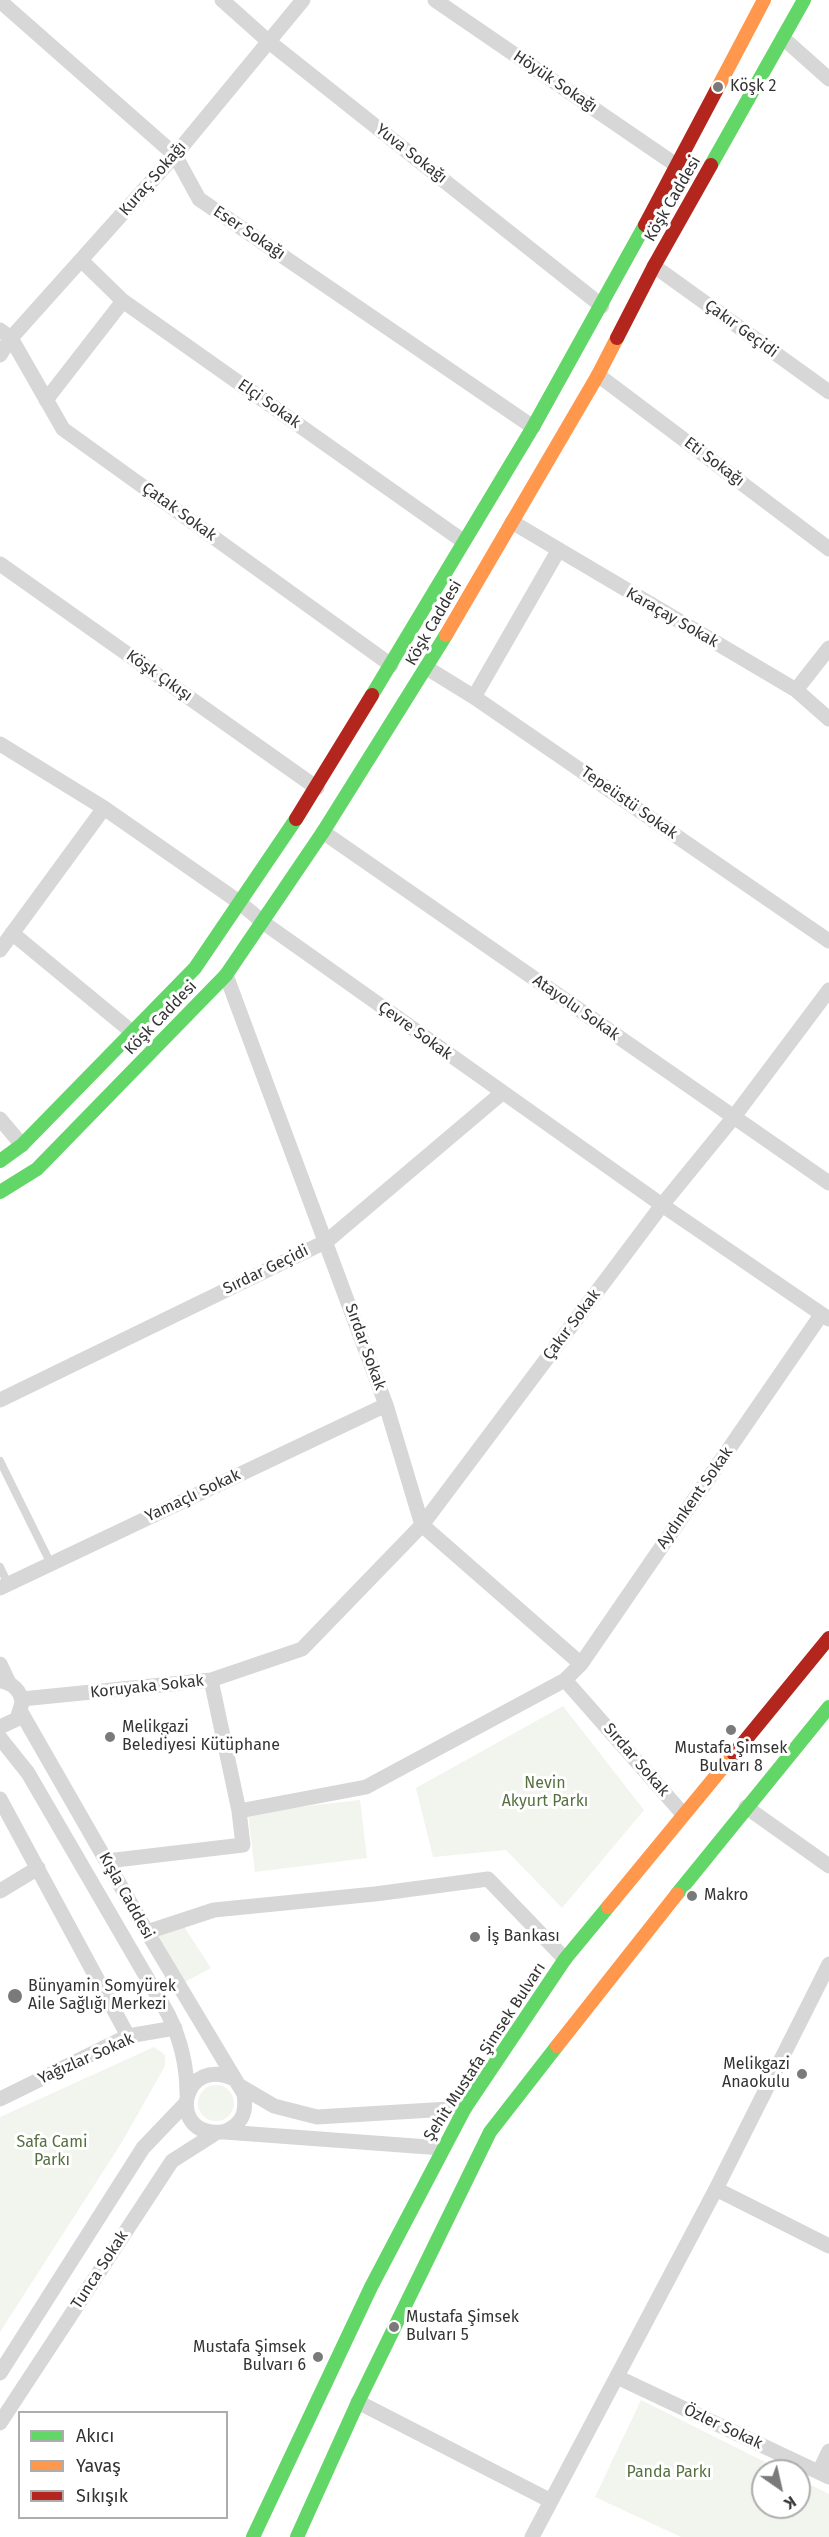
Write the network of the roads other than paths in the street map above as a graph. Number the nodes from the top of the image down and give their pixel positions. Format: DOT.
graph roads {
  1 [pos="222,0"];
  2 [pos="303,0"];
  3 [pos="435,0"];
  4 [pos="804,0"];
  5 [pos="0,1"];
  6 [pos="757,4"];
  7 [pos="783,38"];
  8 [pos="268,41"];
  9 [pos="829,79"];
  10 [pos="175,155"];
  11 [pos="676,165"];
  12 [pos="81,260"];
  13 [pos="654,266"];
  14 [pos="123,301"];
  15 [pos="602,306"];
  16 [pos="5,334"];
  17 [pos="0,355"];
  18 [pos="598,375"];
  19 [pos="829,392"];
  20 [pos="46,399"];
  21 [pos="533,427"];
  22 [pos="512,522"];
  23 [pos="463,541"];
  24 [pos="829,549"];
  25 [pos="558,551"];
  26 [pos="0,564"];
  27 [pos="829,648"];
  28 [pos="391,665"];
  29 [pos="427,668"];
  30 [pos="796,690"];
  31 [pos="474,697"];
  32 [pos="829,719"];
  33 [pos="0,744"];
  34 [pos="317,788"];
  35 [pos="104,808"];
  36 [pos="323,832"];
  37 [pos="239,902"];
  38 [pos="264,923"];
  39 [pos="12,933"];
  40 [pos="829,941"];
  41 [pos="0,950"];
  42 [pos="226,975"];
  43 [pos="829,990"];
  44 [pos="132,1032"];
  45 [pos="502,1093"];
  46 [pos="733,1118"];
  47 [pos="0,1119"];
  48 [pos="22,1145"];
  49 [pos="0,1161"];
  50 [pos="829,1183"];
  51 [pos="0,1192"];
  52 [pos="662,1205"];
  53 [pos="327,1241"];
  54 [pos="825,1317"];
  55 [pos="0,1400"];
  56 [pos="386,1405"];
  57 [pos="0,1461"];
  58 [pos="422,1525"];
  59 [pos="51,1564"];
  60 [pos="0,1567"];
  61 [pos="4,1586"];
  62 [pos="829,1638"];
  63 [pos="302,1649"];
  64 [pos="0,1664"];
  65 [pos="580,1664"];
  66 [pos="211,1680"];
  67 [pos="565,1680"];
  68 [pos="5,1682"];
  69 [pos="21,1705"];
  70 [pos="829,1707"];
  71 [pos="0,1727"];
  72 [pos="0,1738"];
  73 [pos="0,1799"];
  74 [pos="746,1807"];
  75 [pos="239,1811"];
  76 [pos="683,1814"];
  77 [pos="107,1861"];
  78 [pos="829,1866"];
  79 [pos="38,1868"];
  80 [pos="0,1891"];
  81 [pos="147,1932"];
  82 [pos="565,1959"];
  83 [pos="829,1964"];
  84 [pos="175,2028"];
  85 [pos="128,2036"];
  86 [pos="237,2082"];
  87 [pos="187,2098"];
  88 [pos="0,2099"];
  89 [pos="465,2108"];
  90 [pos="220,2132"];
  91 [pos="442,2148"];
  92 [pos="716,2188"];
  93 [pos="829,2246"];
  94 [pos="0,2373"];
  95 [pos="617,2377"];
  96 [pos="358,2402"];
  97 [pos="0,2423"];
  98 [pos="829,2451"];
  99 [pos="824,2475"];
  100 [pos="551,2501"];
  101 [pos="253,2537"];
  102 [pos="297,2537"];
  103 [pos="532,2537"];
  1 -- 8 [label="street, Yuva Sokağı"];
  2 -- 8 [label="street, Kuraç Sokağı"];
  3 -- 11 [label="street, Höyük Sokağı"];
  4 -- 7 [label="street, Köşk Caddesi"];
  5 -- 10 [label="street, Eser Sokağı"];
  6 -- 11 [label="street, Köşk Caddesi"];
  7 -- 9 [label="street"];
  7 -- 13 [label="street, Köşk Caddesi"];
  8 -- 10 [label="street, Kuraç Sokağı"];
  8 -- 15 [label="street, Yuva Sokağı"];
  10 -- 12 [label="street, Kuraç Sokağı"];
  10 -- 21 [label="street, Eser Sokağı"];
  11 -- 15 [label="street, Köşk Caddesi"];
  12 -- 14 [label="street, Elçi Sokak"];
  12 -- 16 [label="street, Kuraç Sokağı"];
  13 -- 18 [label="street, Köşk Caddesi"];
  13 -- 19 [label="street, Çakır Geçidi"];
  14 -- 20 [label="street"];
  14 -- 23 [label="street, Elçi Sokak"];
  15 -- 21 [label="street, Köşk Caddesi"];
  16 -- 17 [label="street, Kuraç Sokağı"];
  16 -- 20 [label="street, Çatak Sokak"];
  18 -- 22 [label="street, Köşk Caddesi"];
  18 -- 24 [label="street, Eti Sokağı"];
  20 -- 28 [label="street, Çatak Sokak"];
  21 -- 23 [label="street, Köşk Caddesi"];
  22 -- 25 [label="street, Karaçay Sokak"];
  22 -- 29 [label="street, Köşk Caddesi"];
  23 -- 28 [label="street, Köşk Caddesi"];
  25 -- 30 [label="street, Karaçay Sokak"];
  25 -- 31 [label="street"];
  26 -- 34 [label="street, Köşk Çıkışı"];
  27 -- 30 [label="street"];
  28 -- 34 [label="street, Köşk Caddesi"];
  29 -- 31 [label="street, Tepeüstü Sokak"];
  29 -- 36 [label="street, Köşk Caddesi"];
  30 -- 32 [label="street, Karaçay Sokak"];
  31 -- 40 [label="street, Tepeüstü Sokak"];
  33 -- 35 [label="street, Çevre Sokak"];
  34 -- 37 [label="street, Köşk Caddesi"];
  35 -- 37 [label="street, Çevre Sokak"];
  35 -- 39 [label="street"];
  36 -- 38 [label="street, Köşk Caddesi"];
  36 -- 46 [label="street, Atayolu Sokak"];
  37 -- 38 [label="street, Çevre Sokak"];
  37 -- 44 [label="street, Köşk Caddesi"];
  38 -- 42 [label="street, Köşk Caddesi"];
  38 -- 45 [label="street, Çevre Sokak"];
  39 -- 41 [label="street"];
  39 -- 44 [label="street"];
  42 -- 51 [label="street, Köşk Caddesi"];
  42 -- 53 [label="street, Sırdar Sokak"];
  43 -- 46 [label="street, Çakır Sokak"];
  44 -- 48 [label="street, Köşk Caddesi"];
  45 -- 52 [label="street, Çevre Sokak"];
  45 -- 53 [label="street, Sırdar Geçidi"];
  46 -- 50 [label="street, Atayolu Sokak"];
  46 -- 52 [label="street, Çakır Sokak"];
  47 -- 48 [label="street"];
  48 -- 49 [label="street, Köşk Caddesi"];
  52 -- 54 [label="street, Çevre Sokak"];
  52 -- 58 [label="street, Çakır Sokak"];
  53 -- 55 [label="street, Sırdar Geçidi"];
  53 -- 56 [label="street, Sırdar Sokak"];
  54 -- 65 [label="street, Aydınkent Sokak"];
  56 -- 58 [label="street, Sırdar Sokak"];
  56 -- 59 [label="street, Yamaçlı Sokak"];
  57 -- 59 [label="lane"];
  58 -- 63 [label="street, Çakır Sokak"];
  58 -- 65 [label="street"];
  59 -- 61 [label="street, Yamaçlı Sokak"];
  60 -- 61 [label="lane"];
  62 -- 76 [label="street, Şehit Mustafa Şimsek Bulvarı"];
  63 -- 66 [label="street, Koruyaka Sokak"];
  64 -- 68 [label="street"];
  65 -- 67 [label="street, Aydınkent Sokak"];
  66 -- 69 [label="street, Koruyaka Sokak"];
  66 -- 75 [label="street"];
  67 -- 75 [label="street, Aydınkent Sokak"];
  67 -- 76 [label="street, Sırdar Sokak"];
  68 -- 69 [label="street, Kışla Caddesi"];
  69 -- 71 [label="street"];
  69 -- 77 [label="street, Kışla Caddesi"];
  70 -- 74 [label="street"];
  72 -- 84 [label="street, Kışla Caddesi"];
  73 -- 79 [label="street"];
  74 -- 78 [label="street"];
  74 -- 96 [label="street"];
  75 -- 77 [label="street"];
  76 -- 82 [label="street, Şehit Mustafa Şimsek Bulvarı"];
  77 -- 81 [label="street, Kışla Caddesi"];
  79 -- 80 [label="street"];
  79 -- 85 [label="street"];
  81 -- 82 [label="street"];
  81 -- 86 [label="street, Kışla Caddesi"];
  82 -- 89 [label="street, Şehit Mustafa Şimsek Bulvarı"];
  83 -- 92 [label="street"];
  84 -- 85 [label="street, Yağızlar Sokak"];
  84 -- 87 [label="street, Kışla Caddesi"];
  85 -- 88 [label="street, Yağızlar Sokak"];
  86 -- 87 [label="street"];
  86 -- 89 [label="street"];
  86 -- 90 [label="street"];
  87 -- 90 [label="street"];
  87 -- 94 [label="street, Tunca Sokak"];
  89 -- 91 [label="street, Şehit Mustafa Şimsek Bulvarı"];
  90 -- 91 [label="street"];
  90 -- 97 [label="street, Tunca Sokak"];
  91 -- 101 [label="street, Şehit Mustafa Şimsek Bulvarı"];
  92 -- 93 [label="street"];
  92 -- 95 [label="street"];
  95 -- 99 [label="street, Özler Sokak"];
  95 -- 100 [label="street"];
  96 -- 100 [label="street"];
  96 -- 102 [label="street"];
  98 -- 99 [label="street"];
  100 -- 103 [label="street"];
}
